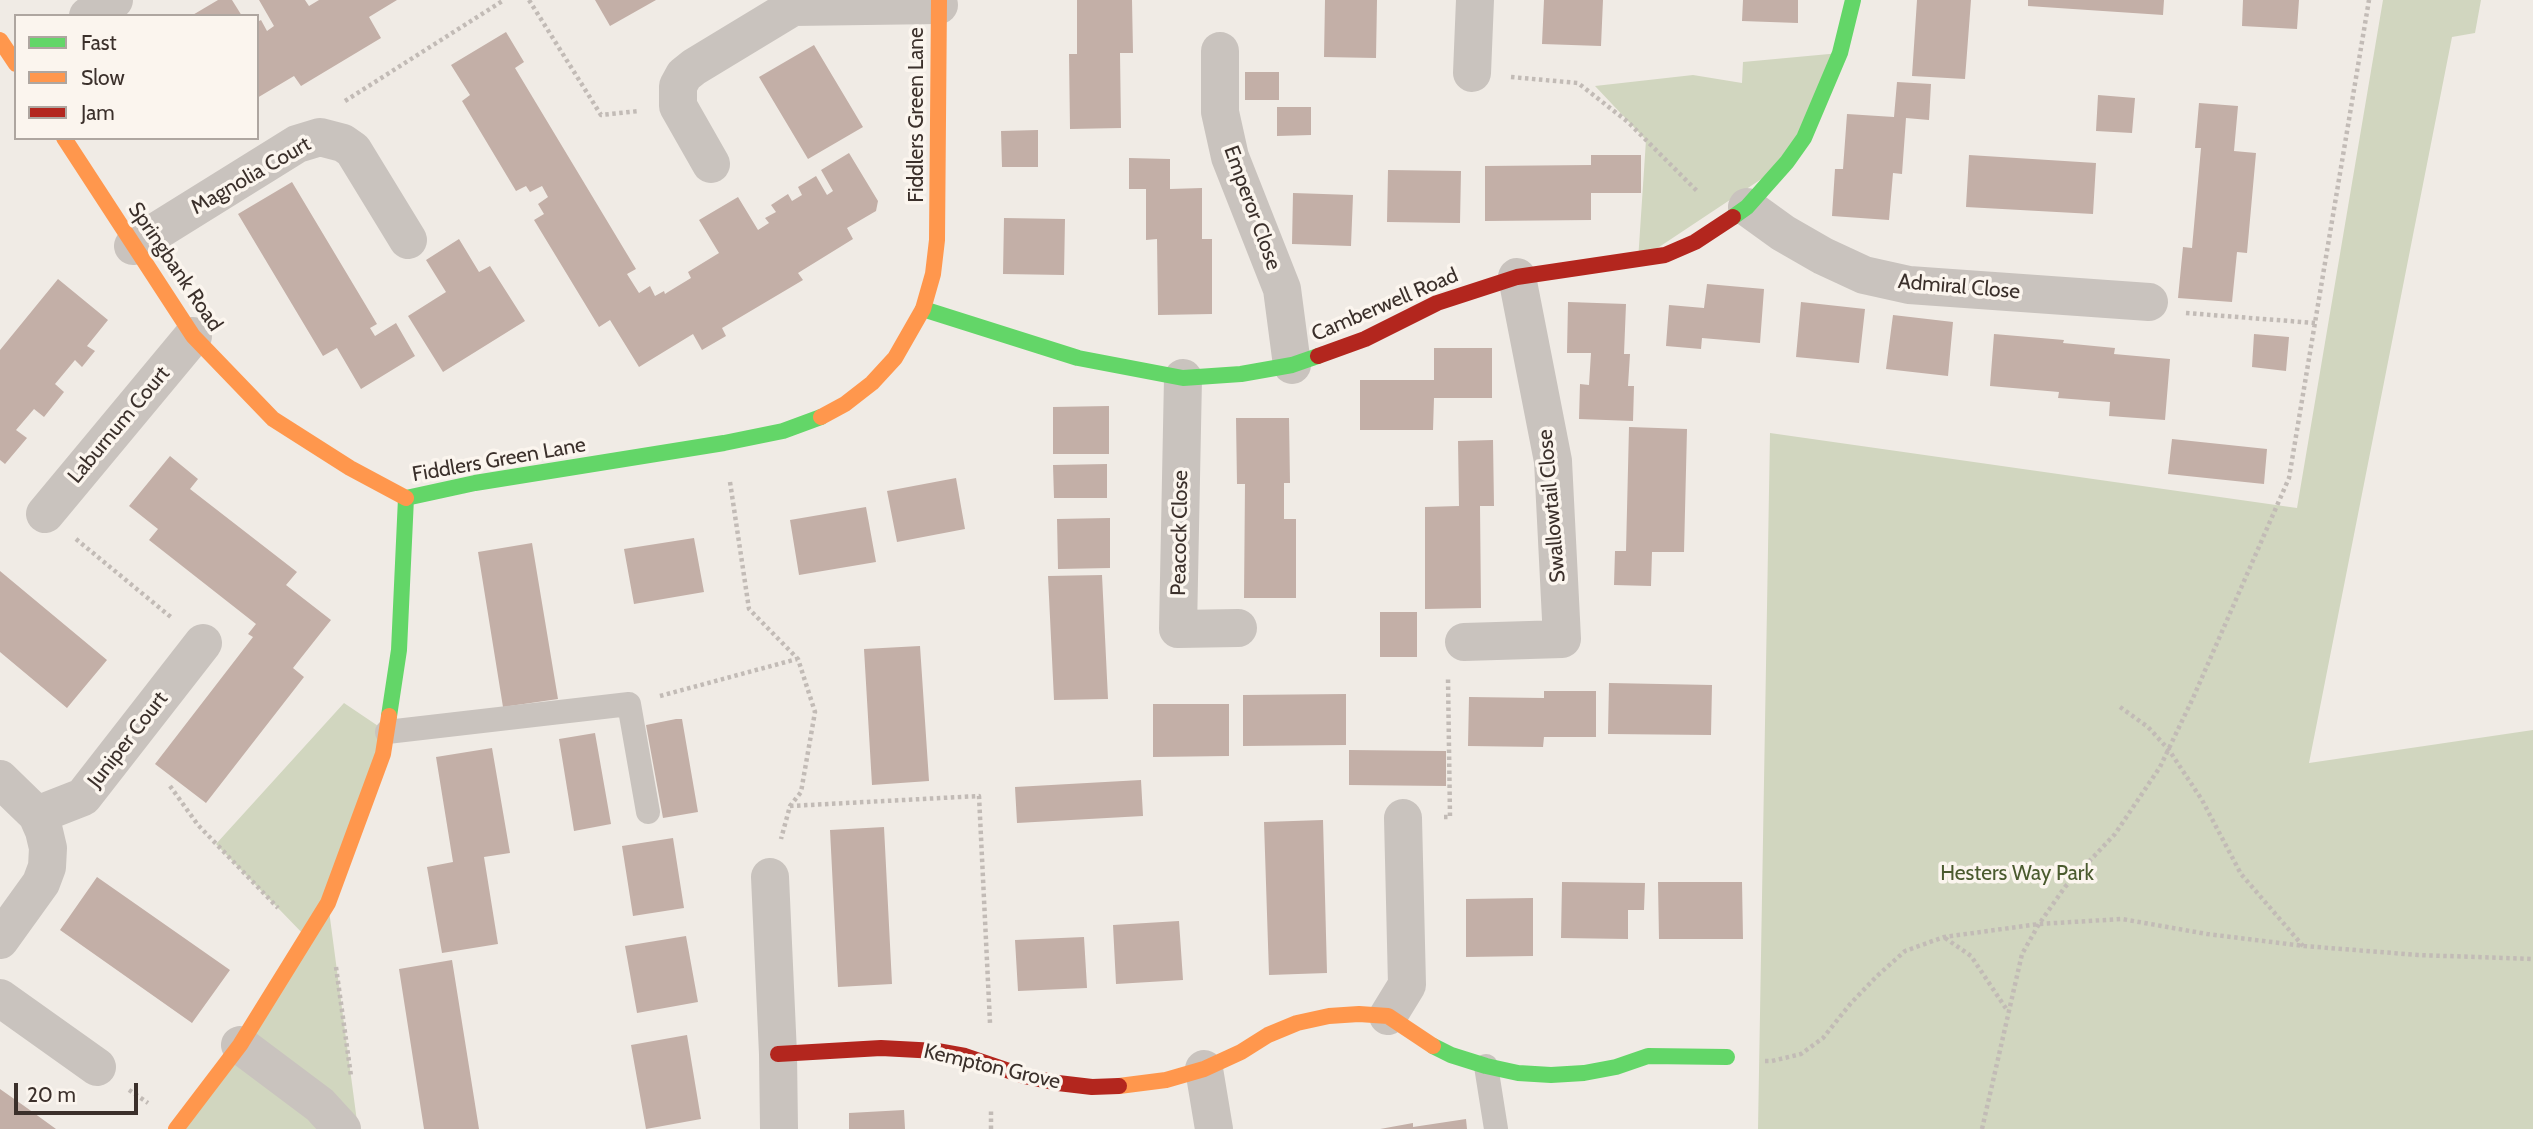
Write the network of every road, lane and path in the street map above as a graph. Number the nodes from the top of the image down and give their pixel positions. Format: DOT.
graph roads {
  1 [pos="114,0"];
  2 [pos="503,0"];
  3 [pos="529,0"];
  4 [pos="1475,0"];
  5 [pos="1853,0"];
  6 [pos="2369,0"];
  7 [pos="791,3"];
  8 [pos="939,3"];
  9 [pos="91,14"];
  10 [pos="1220,51"];
  11 [pos="1472,73"];
  12 [pos="678,106"];
  13 [pos="332,139"];
  14 [pos="65,140"];
  15 [pos="711,164"];
  16 [pos="1737,214"];
  17 [pos="408,240"];
  18 [pos="134,246"];
  19 [pos="1517,277"];
  20 [pos="2148,302"];
  21 [pos="923,309"];
  22 [pos="2315,323"];
  23 [pos="193,337"];
  24 [pos="1292,365"];
  25 [pos="1183,377"];
  26 [pos="724,443"];
  27 [pos="406,498"];
  28 [pos="45,514"];
  29 [pos="1238,628"];
  30 [pos="1464,642"];
  31 [pos="203,643"];
  32 [pos="798,659"];
  33 [pos="629,704"];
  34 [pos="2120,706"];
  35 [pos="387,732"];
  36 [pos="2169,750"];
  37 [pos="0,779"];
  38 [pos="170,786"];
  39 [pos="790,806"];
  40 [pos="648,813"];
  41 [pos="37,815"];
  42 [pos="1403,818"];
  43 [pos="770,877"];
  44 [pos="328,903"];
  45 [pos="2039,924"];
  46 [pos="1944,937"];
  47 [pos="307,938"];
  48 [pos="0,940"];
  49 [pos="2304,946"];
  50 [pos="2533,959"];
  51 [pos="0,998"];
  52 [pos="2008,1011"];
  53 [pos="1388,1016"];
  54 [pos="240,1045"];
  55 [pos="778,1054"];
  56 [pos="1727,1057"];
  57 [pos="992,1064"];
  58 [pos="1486,1066"];
  59 [pos="97,1067"];
  60 [pos="1203,1069"];
  61 [pos="353,1089"];
  62 [pos="178,1127"];
  63 [pos="342,1129"];
  64 [pos="779,1129"];
  65 [pos="1214,1129"];
  66 [pos="1496,1129"];
  67 [pos="1982,1129"];
  1 -- 9 [label="street"];
  2 -- 13 [label="path"];
  3 -- 12 [label="path"];
  4 -- 11 [label="street"];
  5 -- 16 [label="street, Camberwell Road"];
  6 -- 22 [label="path"];
  7 -- 8 [label="street"];
  7 -- 12 [label="street"];
  8 -- 21 [label="street, Fiddlers Green Lane"];
  10 -- 24 [label="street, Emperor Close"];
  11 -- 16 [label="path"];
  12 -- 15 [label="street"];
  13 -- 17 [label="street, Magnolia Court"];
  13 -- 18 [label="street, Magnolia Court"];
  14 -- 18 [label="street, Springbank Road"];
  16 -- 19 [label="street, Camberwell Road"];
  16 -- 20 [label="street, Admiral Close"];
  18 -- 23 [label="street, Springbank Road"];
  19 -- 24 [label="street, Camberwell Road"];
  19 -- 30 [label="street, Swallowtail Close"];
  20 -- 22 [label="path"];
  21 -- 25 [label="street, Camberwell Road"];
  21 -- 26 [label="street, Fiddlers Green Lane"];
  22 -- 36 [label="path"];
  23 -- 27 [label="street, Springbank Road"];
  23 -- 28 [label="street, Laburnum Court"];
  24 -- 25 [label="street, Camberwell Road"];
  25 -- 29 [label="street, Peacock Close"];
  26 -- 27 [label="street, Fiddlers Green Lane"];
  26 -- 32 [label="path"];
  27 -- 35 [label="street, Fiddlers Green Lane"];
  28 -- 31 [label="path"];
  30 -- 42 [label="path"];
  31 -- 41 [label="street, Juniper Court"];
  32 -- 33 [label="path"];
  32 -- 39 [label="path"];
  33 -- 35 [label="lane"];
  33 -- 40 [label="lane"];
  34 -- 36 [label="path"];
  35 -- 44 [label="street, Fiddlers Green Lane"];
  36 -- 45 [label="path"];
  36 -- 49 [label="path"];
  37 -- 41 [label="street"];
  38 -- 47 [label="path"];
  39 -- 43 [label="path"];
  39 -- 57 [label="path"];
  41 -- 48 [label="street"];
  42 -- 53 [label="street"];
  43 -- 55 [label="street"];
  44 -- 47 [label="street, Fiddlers Green Lane"];
  44 -- 61 [label="path"];
  45 -- 46 [label="path"];
  45 -- 49 [label="path"];
  45 -- 52 [label="path"];
  46 -- 52 [label="path"];
  46 -- 56 [label="path"];
  47 -- 54 [label="street, Fiddlers Green Lane"];
  49 -- 50 [label="path"];
  51 -- 59 [label="street"];
  52 -- 67 [label="path"];
  53 -- 58 [label="street"];
  53 -- 60 [label="street, Kempton Grove"];
  54 -- 62 [label="street, Fiddlers Green Lane"];
  54 -- 63 [label="street"];
  55 -- 57 [label="street, Kempton Grove"];
  55 -- 64 [label="street"];
  56 -- 58 [label="street"];
  57 -- 60 [label="street, Kempton Grove"];
  58 -- 66 [label="lane"];
  59 -- 62 [label="path"];
  60 -- 65 [label="street"];
}
